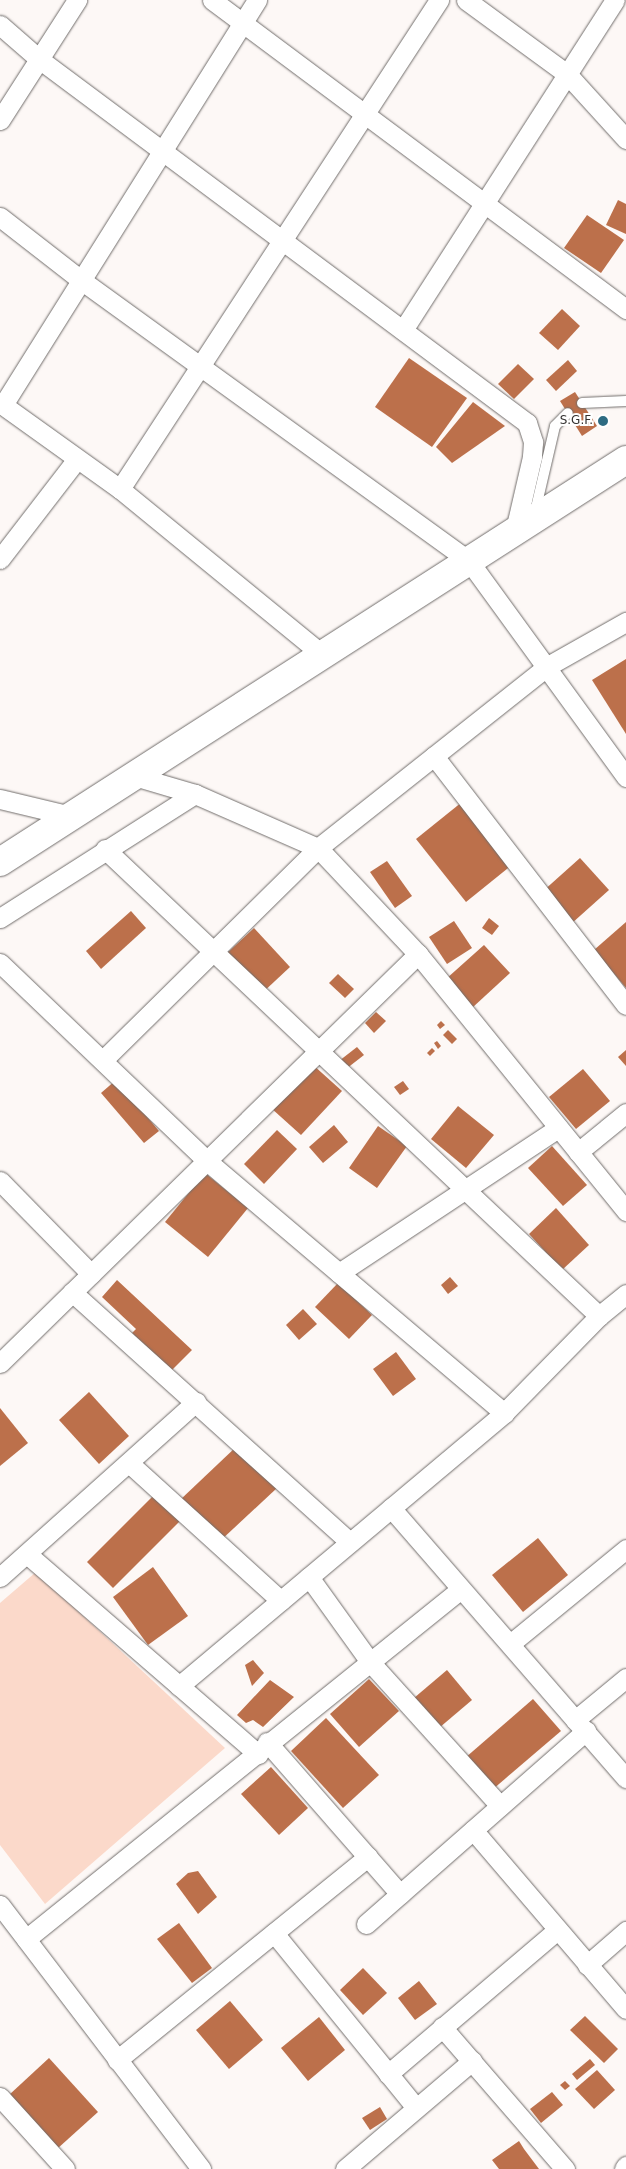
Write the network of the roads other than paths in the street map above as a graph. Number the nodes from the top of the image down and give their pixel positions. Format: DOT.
graph roads {
  1 [pos="77,0"];
  2 [pos="212,0"];
  3 [pos="257,0"];
  4 [pos="438,0"];
  5 [pos="466,0"];
  6 [pos="615,0"];
  7 [pos="242,23"];
  8 [pos="0,25"];
  9 [pos="39,58"];
  10 [pos="567,74"];
  11 [pos="365,112"];
  12 [pos="0,120"];
  13 [pos="626,140"];
  14 [pos="163,150"];
  15 [pos="486,201"];
  16 [pos="0,217"];
  17 [pos="282,240"];
  18 [pos="82,280"];
  19 [pos="626,309"];
  20 [pos="403,330"];
  21 [pos="200,366"];
  22 [pos="626,401"];
  23 [pos="582,403"];
  24 [pos="2,404"];
  25 [pos="568,412"];
  26 [pos="78,459"];
  27 [pos="626,460"];
  28 [pos="120,489"];
  29 [pos="525,524"];
  30 [pos="0,559"];
  31 [pos="469,561"];
  32 [pos="626,622"];
  33 [pos="323,655"];
  34 [pos="546,667"];
  35 [pos="434,756"];
  36 [pos="134,776"];
  37 [pos="626,777"];
  38 [pos="195,794"];
  39 [pos="0,799"];
  40 [pos="71,816"];
  41 [pos="318,848"];
  42 [pos="105,849"];
  43 [pos="0,862"];
  44 [pos="0,918"];
  45 [pos="213,952"];
  46 [pos="418,954"];
  47 [pos="0,963"];
  48 [pos="626,1005"];
  49 [pos="318,1052"];
  50 [pos="104,1060"];
  51 [pos="626,1112"];
  52 [pos="558,1128"];
  53 [pos="578,1152"];
  54 [pos="207,1161"];
  55 [pos="0,1180"];
  56 [pos="463,1190"];
  57 [pos="626,1211"];
  58 [pos="339,1273"];
  59 [pos="91,1274"];
  60 [pos="72,1292"];
  61 [pos="626,1294"];
  62 [pos="599,1316"];
  63 [pos="2,1357"];
  64 [pos="196,1402"];
  65 [pos="504,1413"];
  66 [pos="129,1463"];
  67 [pos="391,1508"];
  68 [pos="350,1542"];
  69 [pos="626,1549"];
  70 [pos="27,1554"];
  71 [pos="0,1577"];
  72 [pos="309,1577"];
  73 [pos="461,1589"];
  74 [pos="281,1601"];
  75 [pos="510,1644"];
  76 [pos="370,1662"];
  77 [pos="626,1678"];
  78 [pos="179,1686"];
  79 [pos="580,1726"];
  80 [pos="263,1748"];
  81 [pos="626,1778"];
  82 [pos="500,1806"];
  83 [pos="473,1830"];
  84 [pos="368,1857"];
  85 [pos="400,1894"];
  86 [pos="0,1905"];
  87 [pos="366,1924"];
  88 [pos="556,1930"];
  89 [pos="626,1931"];
  90 [pos="274,1933"];
  91 [pos="26,1939"];
  92 [pos="587,1965"];
  93 [pos="626,2009"];
  94 [pos="442,2027"];
  95 [pos="117,2060"];
  96 [pos="472,2061"];
  97 [pos="388,2074"];
  98 [pos="0,2097"];
  99 [pos="416,2108"];
  100 [pos="65,2169"];
  101 [pos="201,2169"];
  102 [pos="345,2169"];
  103 [pos="565,2169"];
  1 -- 9 [label="street"];
  2 -- 7 [label="street"];
  3 -- 7 [label="street"];
  4 -- 11 [label="street"];
  5 -- 10 [label="street"];
  6 -- 10 [label="street"];
  7 -- 11 [label="street"];
  7 -- 14 [label="street"];
  8 -- 9 [label="street"];
  9 -- 12 [label="street"];
  9 -- 14 [label="street"];
  10 -- 13 [label="street"];
  10 -- 15 [label="street"];
  11 -- 15 [label="street"];
  11 -- 17 [label="street"];
  14 -- 17 [label="street"];
  14 -- 18 [label="street"];
  15 -- 19 [label="street"];
  15 -- 20 [label="street"];
  16 -- 18 [label="street"];
  17 -- 20 [label="street"];
  17 -- 21 [label="street"];
  18 -- 21 [label="street"];
  18 -- 24 [label="street"];
  20 -- 29 [label="street"];
  21 -- 28 [label="street"];
  21 -- 31 [label="street"];
  22 -- 23 [label="lane"];
  24 -- 26 [label="street"];
  25 -- 29 [label="lane"];
  26 -- 28 [label="street"];
  26 -- 30 [label="street"];
  27 -- 29 [label="highway"];
  28 -- 33 [label="street"];
  29 -- 31 [label="highway"];
  31 -- 33 [label="highway"];
  31 -- 34 [label="street"];
  32 -- 34 [label="street"];
  33 -- 36 [label="highway"];
  34 -- 35 [label="street"];
  34 -- 37 [label="street"];
  35 -- 41 [label="street"];
  35 -- 48 [label="street"];
  36 -- 38 [label="street"];
  36 -- 40 [label="highway"];
  38 -- 41 [label="street"];
  38 -- 42 [label="street"];
  39 -- 40 [label="street"];
  40 -- 43 [label="highway"];
  41 -- 45 [label="street"];
  41 -- 46 [label="street"];
  42 -- 44 [label="street"];
  42 -- 45 [label="street"];
  45 -- 49 [label="street"];
  45 -- 50 [label="street"];
  46 -- 49 [label="street"];
  46 -- 52 [label="street"];
  47 -- 50 [label="street"];
  49 -- 54 [label="street"];
  49 -- 56 [label="street"];
  50 -- 54 [label="street"];
  51 -- 53 [label="street"];
  52 -- 53 [label="street"];
  52 -- 56 [label="street"];
  53 -- 57 [label="street"];
  54 -- 58 [label="street"];
  54 -- 59 [label="street"];
  55 -- 59 [label="street"];
  56 -- 58 [label="street"];
  56 -- 62 [label="street"];
  58 -- 65 [label="street"];
  59 -- 60 [label="street"];
  60 -- 63 [label="street"];
  60 -- 64 [label="street"];
  61 -- 62 [label="street"];
  62 -- 65 [label="street"];
  64 -- 66 [label="street"];
  64 -- 68 [label="street"];
  65 -- 67 [label="street"];
  66 -- 70 [label="street"];
  66 -- 74 [label="street"];
  67 -- 68 [label="street"];
  67 -- 73 [label="street"];
  68 -- 72 [label="street"];
  69 -- 75 [label="street"];
  70 -- 71 [label="street"];
  70 -- 78 [label="street"];
  72 -- 74 [label="street"];
  72 -- 76 [label="street"];
  73 -- 75 [label="street"];
  73 -- 76 [label="street"];
  74 -- 78 [label="street"];
  75 -- 79 [label="street"];
  76 -- 80 [label="street"];
  76 -- 82 [label="street"];
  77 -- 79 [label="street"];
  78 -- 80 [label="street"];
  79 -- 81 [label="street"];
  79 -- 82 [label="street"];
  80 -- 84 [label="street"];
  80 -- 91 [label="street"];
  82 -- 83 [label="street"];
  83 -- 85 [label="street"];
  83 -- 88 [label="street"];
  84 -- 85 [label="street"];
  84 -- 90 [label="street"];
  85 -- 87 [label="street"];
  86 -- 91 [label="street"];
  88 -- 92 [label="street"];
  88 -- 94 [label="street"];
  89 -- 92 [label="street"];
  90 -- 95 [label="street"];
  90 -- 97 [label="street"];
  91 -- 95 [label="street"];
  92 -- 93 [label="street"];
  94 -- 96 [label="street"];
  94 -- 97 [label="street"];
  95 -- 101 [label="street"];
  96 -- 99 [label="street"];
  96 -- 103 [label="street"];
  97 -- 99 [label="street"];
  98 -- 100 [label="street"];
  99 -- 102 [label="street"];
}
